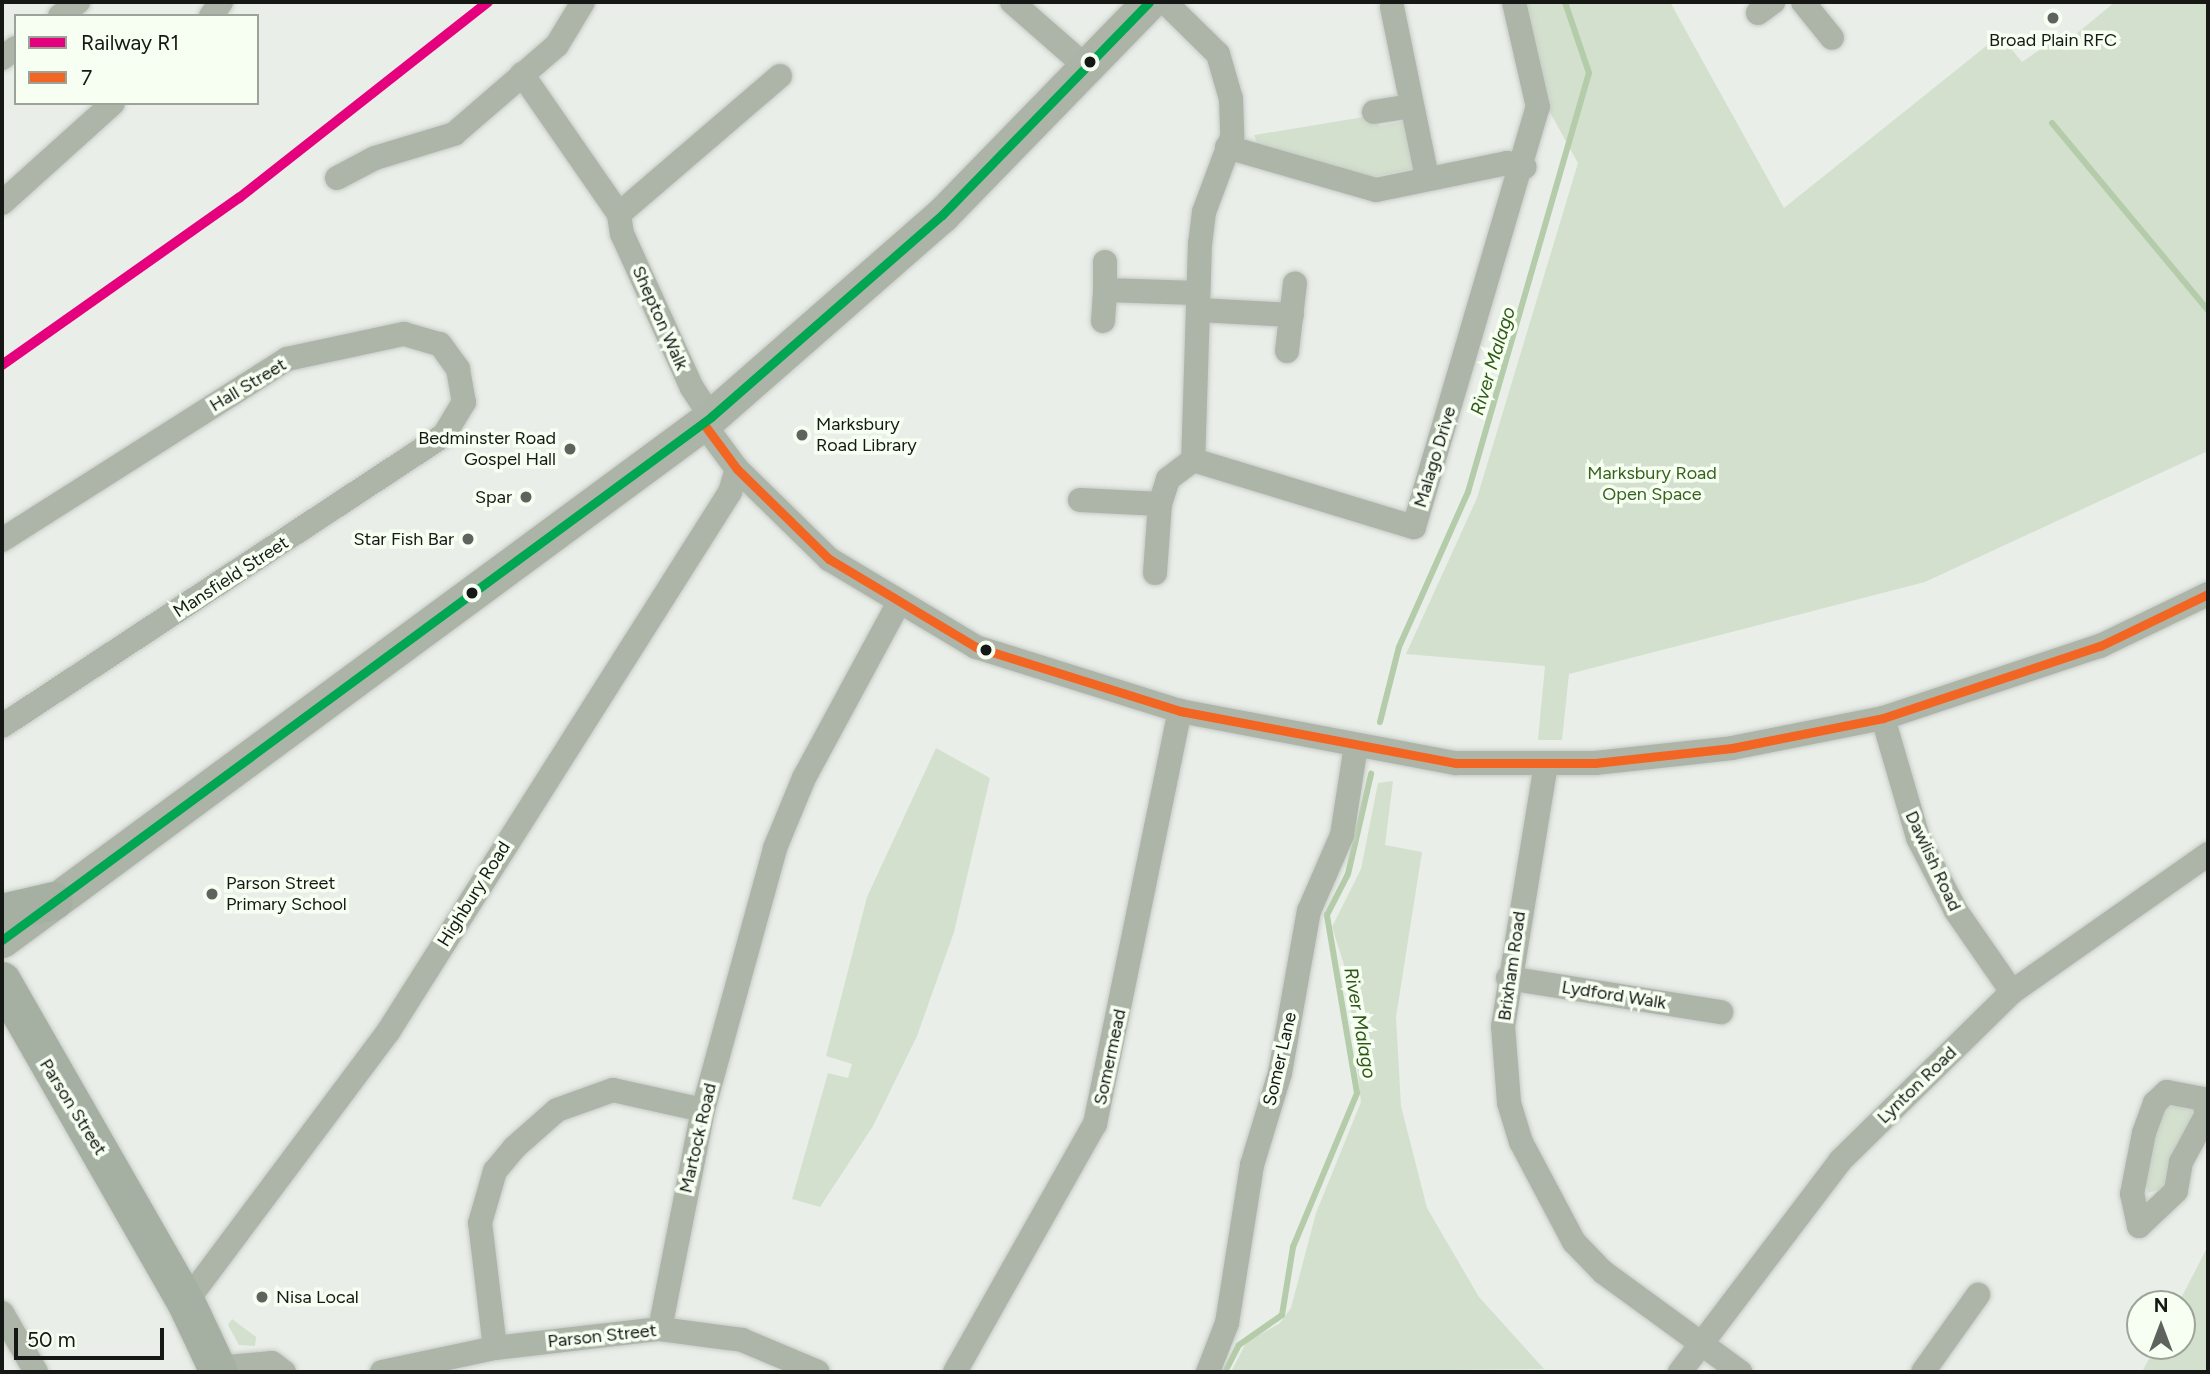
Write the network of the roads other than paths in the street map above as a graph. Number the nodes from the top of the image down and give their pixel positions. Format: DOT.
graph roads {
  1 [pos="78,2"];
  2 [pos="583,2"];
  3 [pos="1012,2"];
  4 [pos="1149,2"];
  5 [pos="1165,2"];
  6 [pos="1514,2"];
  7 [pos="1803,2"];
  8 [pos="1392,7"];
  9 [pos="63,14"];
  10 [pos="1832,38"];
  11 [pos="1084,65"];
  12 [pos="522,74"];
  13 [pos="780,76"];
  14 [pos="111,105"];
  15 [pos="1411,106"];
  16 [pos="1374,112"];
  17 [pos="1227,147"];
  18 [pos="1525,167"];
  19 [pos="337,178"];
  20 [pos="1427,178"];
  21 [pos="2,203"];
  22 [pos="619,214"];
  23 [pos="1105,262"];
  24 [pos="1295,283"];
  25 [pos="1105,290"];
  26 [pos="1198,302"];
  27 [pos="1292,315"];
  28 [pos="1103,321"];
  29 [pos="1287,351"];
  30 [pos="707,420"];
  31 [pos="456,424"];
  32 [pos="1193,460"];
  33 [pos="737,469"];
  34 [pos="1080,500"];
  35 [pos="1160,504"];
  36 [pos="2,541"];
  37 [pos="1155,573"];
  38 [pos="2208,594"];
  39 [pos="898,604"];
  40 [pos="1180,711"];
  41 [pos="1883,718"];
  42 [pos="2,726"];
  43 [pos="1368,748"];
  44 [pos="1546,764"];
  45 [pos="2208,854"];
  46 [pos="54,901"];
  47 [pos="2,913"];
  48 [pos="2,940"];
  49 [pos="1508,978"];
  50 [pos="2,981"];
  51 [pos="2012,992"];
  52 [pos="1721,1012"];
  53 [pos="14,1027"];
  54 [pos="2206,1098"];
  55 [pos="704,1110"];
  56 [pos="1978,1295"];
  57 [pos="186,1302"];
  58 [pos="2,1313"];
  59 [pos="660,1329"];
  60 [pos="1702,1345"];
  61 [pos="495,1348"];
  62 [pos="786,1364"];
  63 [pos="247,1370"];
  64 [pos="36,1372"];
  65 [pos="382,1372"];
  66 [pos="818,1372"];
  67 [pos="955,1372"];
  68 [pos="1208,1372"];
  69 [pos="1680,1372"];
  70 [pos="1741,1372"];
  71 [pos="1923,1372"];
  1 -- 9 [label="street"];
  2 -- 12 [label="street"];
  3 -- 11 [label="street"];
  4 -- 11 [label="main road"];
  5 -- 17 [label="street"];
  6 -- 18 [label="street, Malago Drive"];
  7 -- 10 [label="street"];
  8 -- 15 [label="street"];
  11 -- 30 [label="main road"];
  12 -- 19 [label="street"];
  12 -- 22 [label="street, Shepton Walk"];
  13 -- 22 [label="street"];
  14 -- 21 [label="street"];
  15 -- 16 [label="street"];
  15 -- 20 [label="street"];
  17 -- 20 [label="street"];
  17 -- 26 [label="street"];
  18 -- 20 [label="street"];
  18 -- 32 [label="street, Malago Drive"];
  22 -- 30 [label="street, Shepton Walk"];
  23 -- 25 [label="street"];
  24 -- 27 [label="street"];
  25 -- 26 [label="street"];
  25 -- 28 [label="street"];
  26 -- 27 [label="street"];
  26 -- 32 [label="street"];
  27 -- 29 [label="street"];
  30 -- 33 [label="street, Shepton Walk"];
  30 -- 46 [label="main road"];
  31 -- 36 [label="street, Hall Street"];
  31 -- 42 [label="street, Mansfield Street"];
  32 -- 35 [label="street"];
  33 -- 39 [label="street, Shepton Walk"];
  33 -- 57 [label="street, Highbury Road"];
  34 -- 35 [label="street"];
  35 -- 37 [label="street"];
  38 -- 41 [label="street, Shepton Walk"];
  39 -- 40 [label="street, Shepton Walk"];
  39 -- 55 [label="street, Martock Road"];
  40 -- 43 [label="street, Shepton Walk"];
  40 -- 67 [label="street, Somermead"];
  41 -- 44 [label="street, Shepton Walk"];
  41 -- 51 [label="street, Dawlish Road"];
  43 -- 44 [label="street, Shepton Walk"];
  43 -- 68 [label="street, Somer Lane"];
  44 -- 49 [label="street, Brixham Road"];
  45 -- 51 [label="street, Lynton Road"];
  46 -- 47 [label="highway"];
  46 -- 48 [label="main road"];
  49 -- 52 [label="street, Lydford Walk"];
  49 -- 60 [label="street, Brixham Road"];
  50 -- 53 [label="highway, Parson Street"];
  51 -- 60 [label="street, Lynton Road"];
  53 -- 57 [label="highway, Parson Street"];
  54 -- 54 [label="street"];
  55 -- 59 [label="street, Martock Road"];
  55 -- 61 [label="street"];
  56 -- 71 [label="street"];
  57 -- 63 [label="highway, Parson Street"];
  58 -- 64 [label="street"];
  59 -- 61 [label="street, Parson Street"];
  59 -- 62 [label="street, Parson Street"];
  60 -- 69 [label="street, Lynton Road"];
  60 -- 70 [label="street, Brixham Road"];
  61 -- 65 [label="street, Parson Street"];
  62 -- 66 [label="street, Parson Street"];
}
